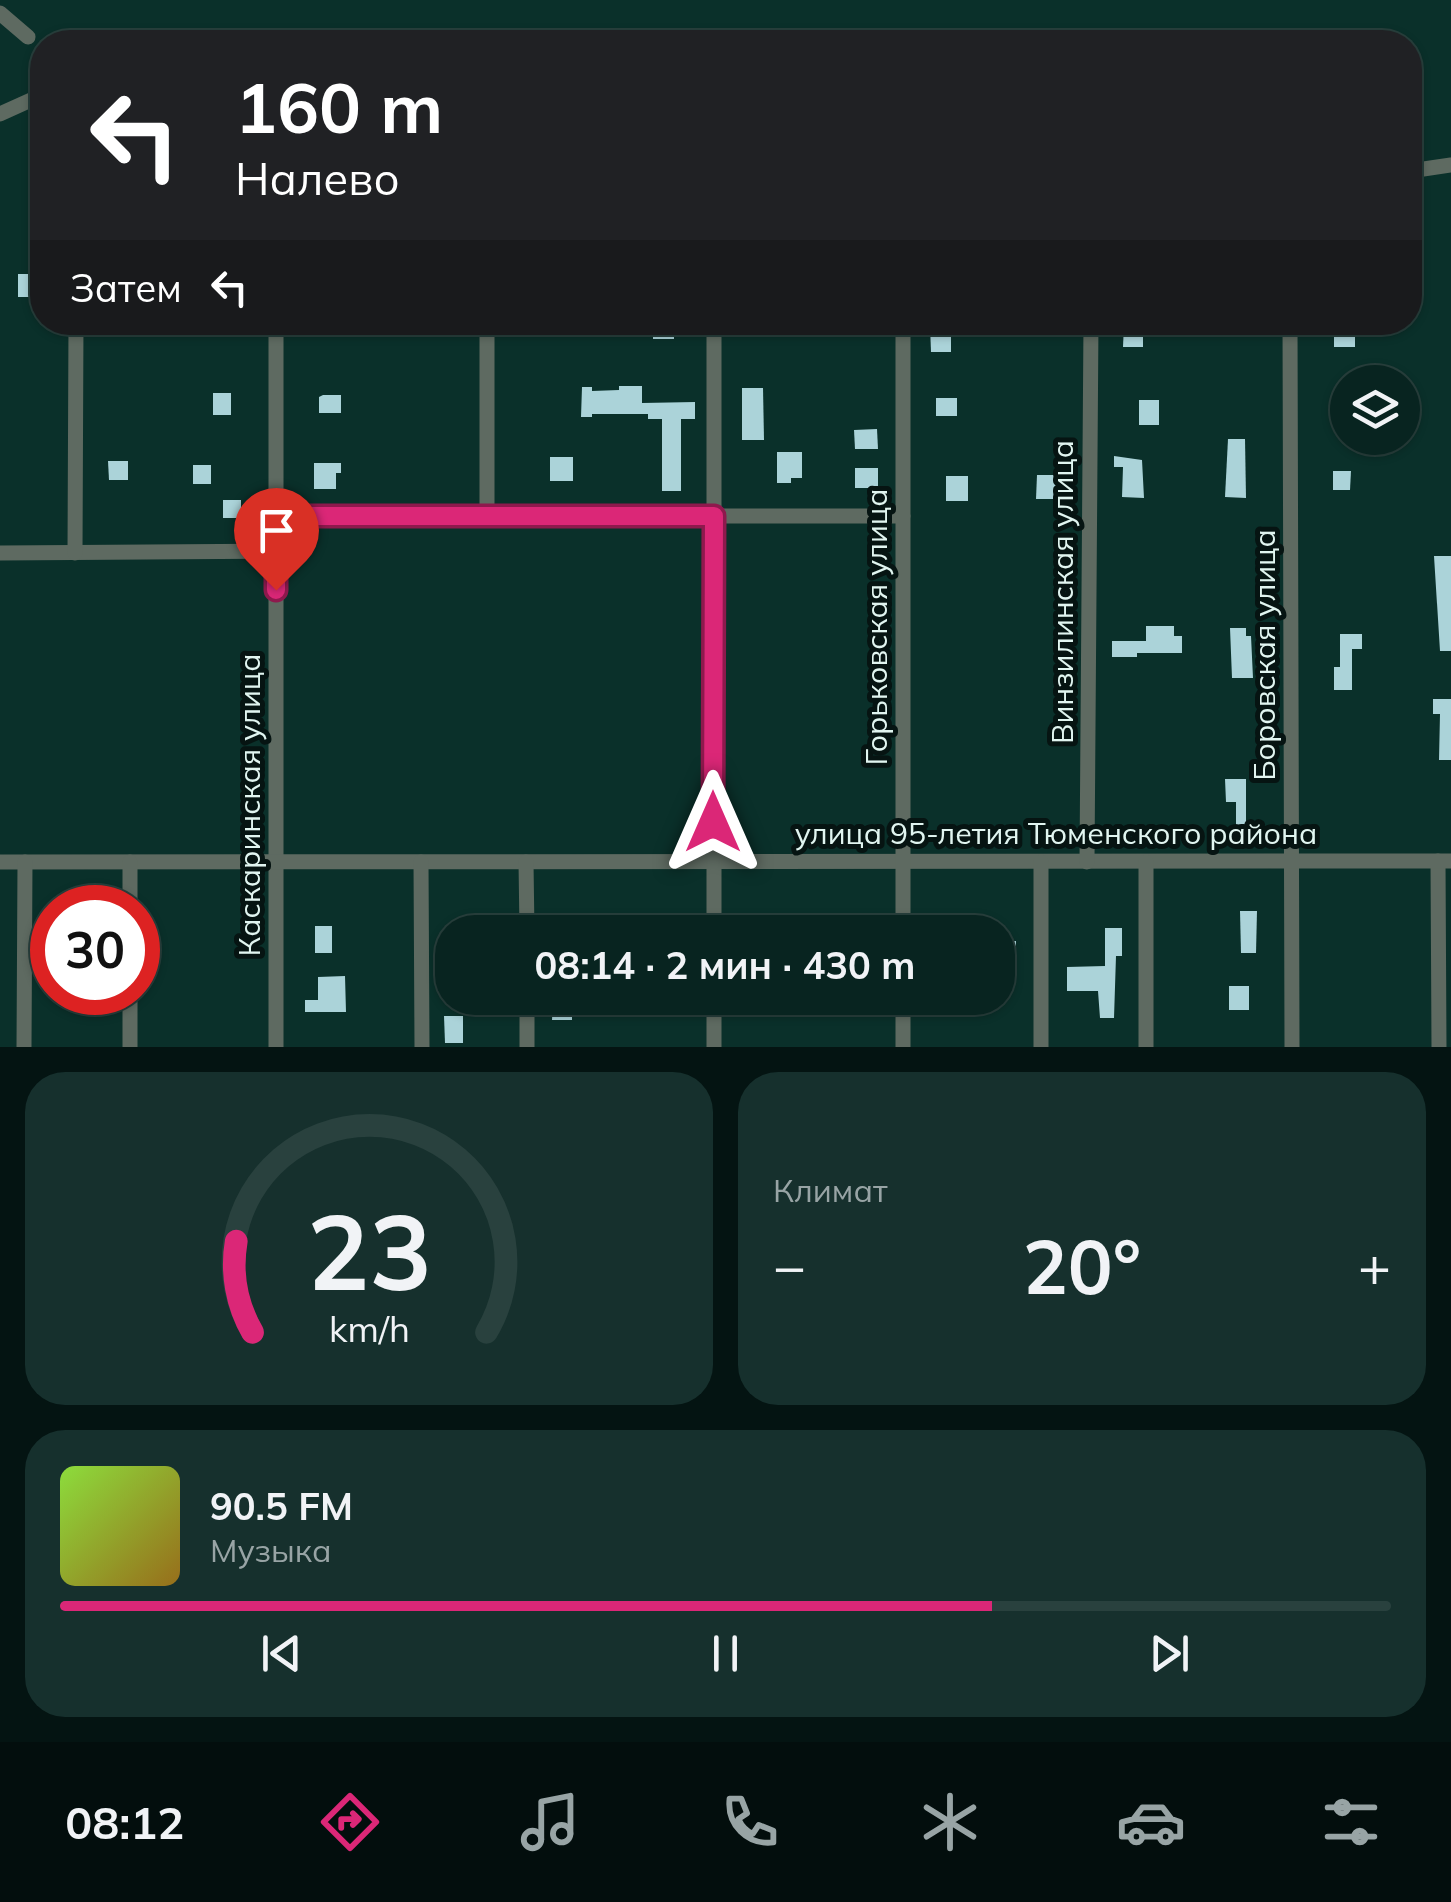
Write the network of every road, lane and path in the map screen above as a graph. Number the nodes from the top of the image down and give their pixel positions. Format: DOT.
graph roads {
  1 [pos="0,13"];
  2 [pos="28,37"];
  3 [pos="30,100"];
  4 [pos="0,114"];
  5 [pos="1451,165"];
  6 [pos="1422,169"];
  7 [pos="76,335"];
  8 [pos="276,335"];
  9 [pos="487,335"];
  10 [pos="714,335"];
  11 [pos="904,335"];
  12 [pos="1091,335"];
  13 [pos="1290,335"];
  14 [pos="276,516"];
  15 [pos="486,516"];
  16 [pos="714,516"];
  17 [pos="903,516"];
  18 [pos="75,552"];
  19 [pos="276,552"];
  20 [pos="0,553"];
  21 [pos="713,860"];
  22 [pos="276,861"];
  23 [pos="903,861"];
  24 [pos="1292,861"];
  25 [pos="1444,861"];
  26 [pos="0,862"];
  27 [pos="25,862"];
  28 [pos="130,862"];
  29 [pos="421,862"];
  30 [pos="526,862"];
  31 [pos="1040,862"];
  32 [pos="1088,862"];
  33 [pos="1146,862"];
  34 [pos="130,885"];
  35 [pos="526,915"];
  36 [pos="714,915"];
  37 [pos="903,915"];
  38 [pos="130,1015"];
  39 [pos="527,1015"];
  40 [pos="714,1015"];
  41 [pos="903,1015"];
  42 [pos="24,1047"];
  43 [pos="130,1047"];
  44 [pos="276,1047"];
  45 [pos="422,1047"];
  46 [pos="527,1047"];
  47 [pos="714,1047"];
  48 [pos="903,1047"];
  49 [pos="1041,1047"];
  50 [pos="1146,1047"];
  51 [pos="1292,1047"];
  52 [pos="1439,1047"];
  1 -- 2 [label="street"];
  3 -- 4 [label="street"];
  5 -- 6 [label="street"];
  7 -- 18 [label="street"];
  8 -- 14 [label="street, Каскаринская улица"];
  9 -- 15 [label="street"];
  10 -- 16 [label="street"];
  11 -- 17 [label="street, Горьковская улица"];
  12 -- 32 [label="street, Винзилинская улица"];
  13 -- 24 [label="street, Боровская улица"];
  14 -- 15 [label="street"];
  14 -- 19 [label="street, Каскаринская улица"];
  15 -- 16 [label="street"];
  16 -- 17 [label="street"];
  16 -- 21 [label="street"];
  17 -- 23 [label="street, Горьковская улица"];
  18 -- 19 [label="street"];
  18 -- 20 [label="street"];
  19 -- 22 [label="street, Каскаринская улица"];
  21 -- 23 [label="street, улица 95-летия Тюменского района"];
  21 -- 30 [label="street, улица 95-летия Тюменского района"];
  21 -- 36 [label="street"];
  22 -- 28 [label="street, улица 95-летия Тюменского района"];
  22 -- 29 [label="street, улица 95-летия Тюменского района"];
  22 -- 44 [label="street, Каскаринская улица"];
  23 -- 31 [label="street, улица 95-летия Тюменского района"];
  23 -- 37 [label="street, Горьковская улица"];
  24 -- 25 [label="street, улица 95-летия Тюменского района"];
  24 -- 33 [label="street, улица 95-летия Тюменского района"];
  24 -- 51 [label="street, Боровская улица"];
  25 -- 52 [label="street"];
  26 -- 27 [label="street, улица 95-летия Тюменского района"];
  27 -- 28 [label="street, улица 95-летия Тюменского района"];
  27 -- 42 [label="street"];
  28 -- 34 [label="street"];
  29 -- 30 [label="street, улица 95-летия Тюменского района"];
  29 -- 45 [label="street"];
  30 -- 35 [label="street"];
  31 -- 32 [label="street, улица 95-летия Тюменского района"];
  31 -- 49 [label="street"];
  32 -- 33 [label="street, улица 95-летия Тюменского района"];
  33 -- 50 [label="street"];
  38 -- 43 [label="street"];
  39 -- 46 [label="street"];
  40 -- 47 [label="street"];
  41 -- 48 [label="street"];
}
